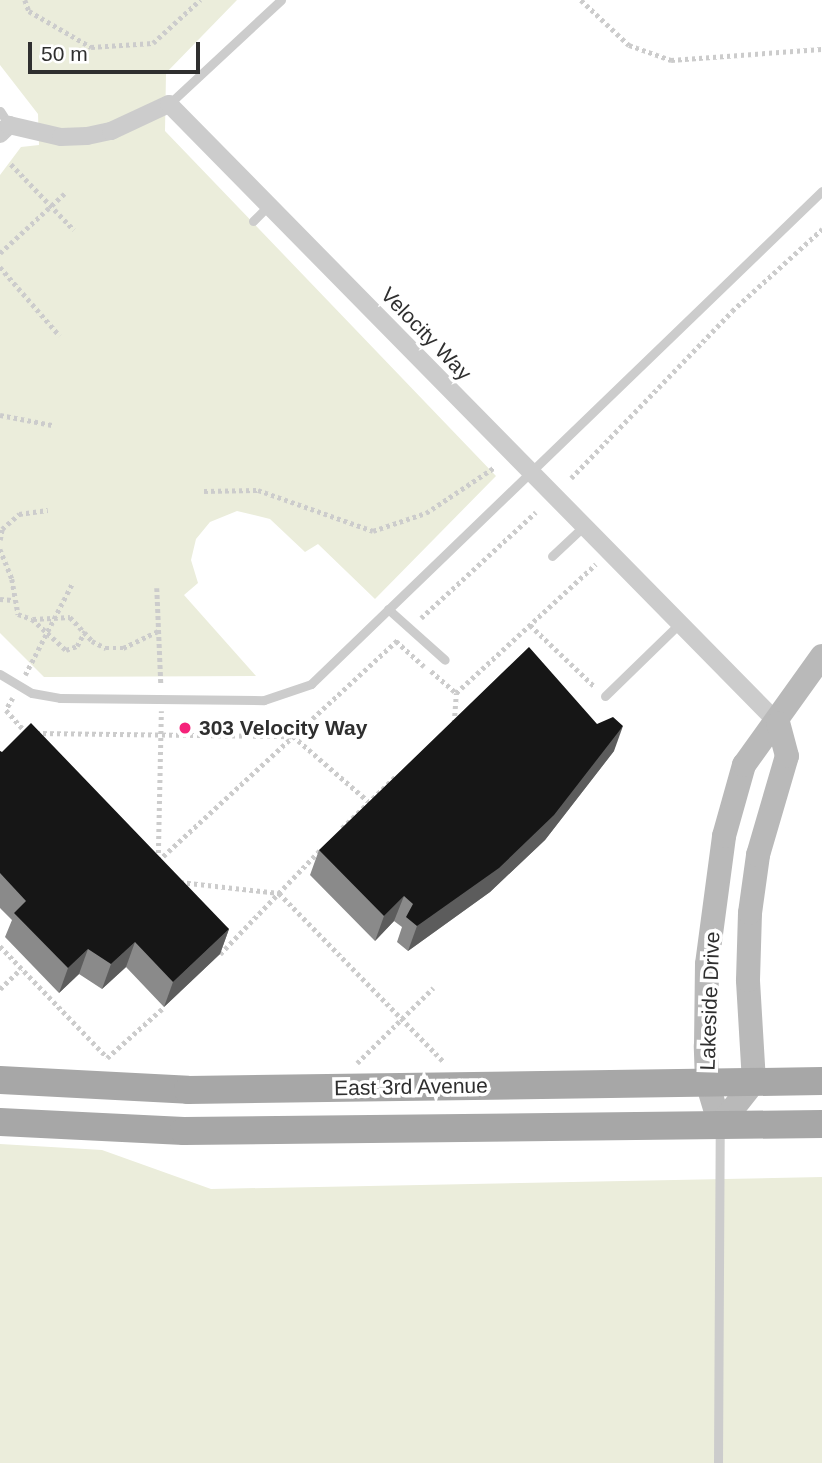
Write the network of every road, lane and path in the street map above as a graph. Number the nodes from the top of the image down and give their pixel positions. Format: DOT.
graph roads {
  1 [pos="25,0"];
  2 [pos="200,0"];
  3 [pos="281,0"];
  4 [pos="580,0"];
  5 [pos="822,49"];
  6 [pos="169,104"];
  7 [pos="3,123"];
  8 [pos="11,164"];
  9 [pos="822,191"];
  10 [pos="65,194"];
  11 [pos="268,206"];
  12 [pos="51,207"];
  13 [pos="253,221"];
  14 [pos="822,229"];
  15 [pos="74,230"];
  16 [pos="0,253"];
  17 [pos="0,267"];
  18 [pos="60,336"];
  19 [pos="0,415"];
  20 [pos="52,425"];
  21 [pos="495,467"];
  22 [pos="529,472"];
  23 [pos="571,478"];
  24 [pos="204,491"];
  25 [pos="48,510"];
  26 [pos="536,512"];
  27 [pos="583,527"];
  28 [pos="0,540"];
  29 [pos="0,549"];
  30 [pos="608,553"];
  31 [pos="551,556"];
  32 [pos="72,584"];
  33 [pos="157,588"];
  34 [pos="0,599"];
  35 [pos="13,600"];
  36 [pos="388,609"];
  37 [pos="55,616"];
  38 [pos="32,619"];
  39 [pos="530,625"];
  40 [pos="678,625"];
  41 [pos="409,629"];
  42 [pos="85,631"];
  43 [pos="158,631"];
  44 [pos="46,636"];
  45 [pos="396,641"];
  46 [pos="822,656"];
  47 [pos="445,660"];
  48 [pos="0,674"];
  49 [pos="160,676"];
  50 [pos="19,686"];
  51 [pos="456,693"];
  52 [pos="605,696"];
  53 [pos="778,723"];
  54 [pos="445,731"];
  55 [pos="26,733"];
  56 [pos="159,734"];
  57 [pos="293,736"];
  58 [pos="35,742"];
  59 [pos="406,766"];
  60 [pos="368,801"];
  61 [pos="332,838"];
  62 [pos="323,847"];
  63 [pos="149,852"];
  64 [pos="158,861"];
  65 [pos="165,868"];
  66 [pos="157,874"];
  67 [pos="172,875"];
  68 [pos="279,893"];
  69 [pos="0,946"];
  70 [pos="220,954"];
  71 [pos="21,969"];
  72 [pos="433,988"];
  73 [pos="0,989"];
  74 [pos="164,1007"];
  75 [pos="402,1019"];
  76 [pos="107,1057"];
  77 [pos="0,1080"];
  78 [pos="822,1081"];
  79 [pos="706,1082"];
  80 [pos="754,1082"];
  81 [pos="467,1086"];
  82 [pos="106,1087"];
  83 [pos="331,1088"];
  84 [pos="0,1122"];
  85 [pos="822,1124"];
  86 [pos="720,1125"];
  87 [pos="718,1463"];
  1 -- 2 [label="path"];
  3 -- 6 [label="lane"];
  4 -- 5 [label="path"];
  6 -- 7 [label="street"];
  6 -- 11 [label="street, Velocity Way"];
  8 -- 12 [label="path"];
  9 -- 22 [label="lane"];
  10 -- 12 [label="path"];
  11 -- 13 [label="lane"];
  11 -- 22 [label="street, Velocity Way"];
  12 -- 15 [label="path"];
  12 -- 16 [label="path"];
  14 -- 23 [label="path"];
  17 -- 18 [label="path"];
  19 -- 20 [label="path"];
  21 -- 24 [label="path"];
  22 -- 27 [label="street, Velocity Way"];
  22 -- 36 [label="lane"];
  25 -- 28 [label="path"];
  26 -- 41 [label="path"];
  27 -- 30 [label="street, Velocity Way"];
  27 -- 31 [label="lane"];
  29 -- 35 [label="path"];
  30 -- 39 [label="path"];
  30 -- 40 [label="street, Velocity Way"];
  32 -- 37 [label="path"];
  33 -- 43 [label="path"];
  34 -- 35 [label="path"];
  35 -- 38 [label="path"];
  36 -- 41 [label="lane"];
  36 -- 50 [label="lane"];
  37 -- 38 [label="path"];
  37 -- 42 [label="path"];
  37 -- 44 [label="path"];
  38 -- 44 [label="path"];
  39 -- 51 [label="path"];
  39 -- 52 [label="path"];
  40 -- 52 [label="lane"];
  40 -- 53 [label="street, Velocity Way"];
  41 -- 45 [label="path"];
  41 -- 47 [label="lane"];
  42 -- 43 [label="path"];
  42 -- 44 [label="path"];
  43 -- 49 [label="path"];
  44 -- 50 [label="path"];
  45 -- 51 [label="path"];
  45 -- 57 [label="path"];
  46 -- 53 [label="street, Lakeside Drive"];
  48 -- 50 [label="lane"];
  50 -- 55 [label="path"];
  51 -- 54 [label="path"];
  53 -- 79 [label="street, Lakeside Drive"];
  53 -- 80 [label="street, Lakeside Drive"];
  55 -- 56 [label="path"];
  55 -- 58 [label="path"];
  56 -- 57 [label="path"];
  56 -- 64 [label="path"];
  57 -- 60 [label="path"];
  57 -- 64 [label="path"];
  59 -- 60 [label="path"];
  60 -- 61 [label="path"];
  62 -- 68 [label="path"];
  63 -- 64 [label="path"];
  64 -- 65 [label="path"];
  64 -- 66 [label="path"];
  67 -- 68 [label="path"];
  68 -- 70 [label="path"];
  68 -- 75 [label="path"];
  69 -- 71 [label="path"];
  71 -- 73 [label="path"];
  71 -- 76 [label="path"];
  72 -- 75 [label="path"];
  74 -- 76 [label="path"];
  75 -- 81 [label="path"];
  75 -- 83 [label="path"];
  76 -- 82 [label="path"];
  77 -- 82 [label="main road, East 3rd Avenue"];
  78 -- 80 [label="main road, East 3rd Avenue"];
  79 -- 80 [label="main road, East 3rd Avenue"];
  79 -- 81 [label="main road, East 3rd Avenue"];
  79 -- 86 [label="street, Lakeside Drive"];
  80 -- 86 [label="street"];
  81 -- 83 [label="main road, East 3rd Avenue"];
  82 -- 83 [label="main road, East 3rd Avenue"];
  84 -- 86 [label="main road, East 3rd Avenue"];
  85 -- 86 [label="main road, East 3rd Avenue"];
  86 -- 87 [label="lane"];
}
